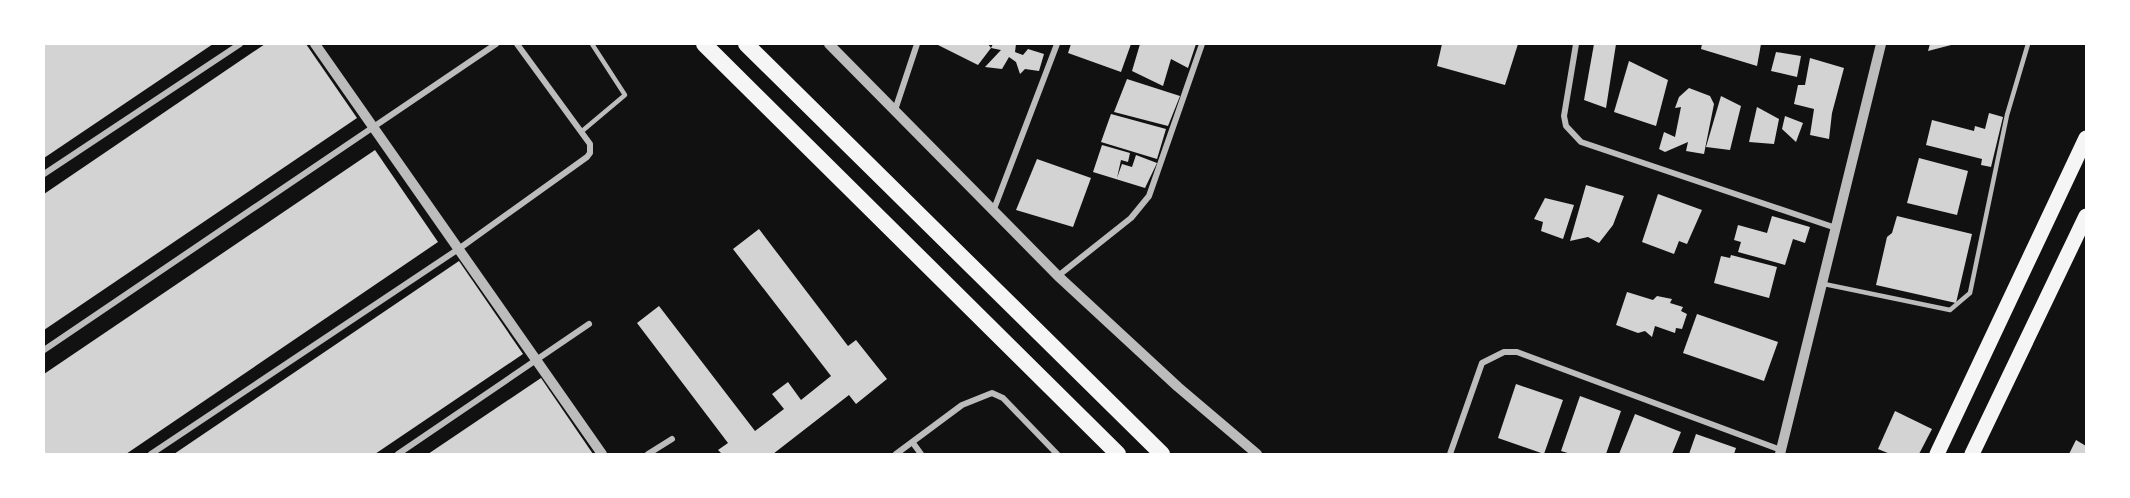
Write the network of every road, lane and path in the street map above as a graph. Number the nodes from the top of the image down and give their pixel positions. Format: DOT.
graph roads {
  1 [pos="240,44"];
  2 [pos="315,44"];
  3 [pos="496,44"];
  4 [pos="517,44"];
  5 [pos="592,44"];
  6 [pos="704,44"];
  7 [pos="746,44"];
  8 [pos="829,44"];
  9 [pos="917,44"];
  10 [pos="1056,44"];
  11 [pos="1202,44"];
  12 [pos="1576,44"];
  13 [pos="1881,44"];
  14 [pos="2028,44"];
  15 [pos="895,110"];
  16 [pos="373,127"];
  17 [pos="581,132"];
  18 [pos="2086,138"];
  19 [pos="44,174"];
  20 [pos="994,209"];
  21 [pos="2086,216"];
  22 [pos="1836,228"];
  23 [pos="460,248"];
  24 [pos="1058,276"];
  25 [pos="1822,284"];
  26 [pos="589,324"];
  27 [pos="44,350"];
  28 [pos="537,359"];
  29 [pos="1130,421"];
  30 [pos="672,439"];
  31 [pos="913,442"];
  32 [pos="1780,452"];
  33 [pos="1116,453"];
  34 [pos="151,454"];
  35 [pos="398,454"];
  36 [pos="602,454"];
  37 [pos="648,454"];
  38 [pos="896,454"];
  39 [pos="921,454"];
  40 [pos="1057,454"];
  41 [pos="1162,454"];
  42 [pos="1176,454"];
  43 [pos="1257,454"];
  44 [pos="1450,454"];
  45 [pos="1937,454"];
  46 [pos="1972,454"];
  1 -- 19 [label="street"];
  2 -- 16 [label="street"];
  3 -- 16 [label="street"];
  4 -- 17 [label="street"];
  5 -- 17 [label="lane"];
  6 -- 33 [label="highway"];
  7 -- 29 [label="highway"];
  8 -- 15 [label="street"];
  9 -- 15 [label="street"];
  10 -- 20 [label="street"];
  11 -- 24 [label="street"];
  12 -- 22 [label="street"];
  13 -- 22 [label="street"];
  14 -- 25 [label="lane"];
  15 -- 20 [label="street"];
  16 -- 23 [label="street"];
  16 -- 27 [label="street"];
  17 -- 23 [label="street"];
  18 -- 45 [label="main road"];
  20 -- 24 [label="street"];
  21 -- 46 [label="main road"];
  22 -- 25 [label="street"];
  23 -- 28 [label="street"];
  23 -- 34 [label="street"];
  24 -- 43 [label="street"];
  25 -- 32 [label="street"];
  26 -- 28 [label="street"];
  28 -- 35 [label="street"];
  28 -- 36 [label="street"];
  29 -- 41 [label="highway"];
  29 -- 42 [label="highway"];
  30 -- 37 [label="street"];
  31 -- 38 [label="street"];
  31 -- 39 [label="street"];
  31 -- 40 [label="street"];
  32 -- 44 [label="street"];
}
